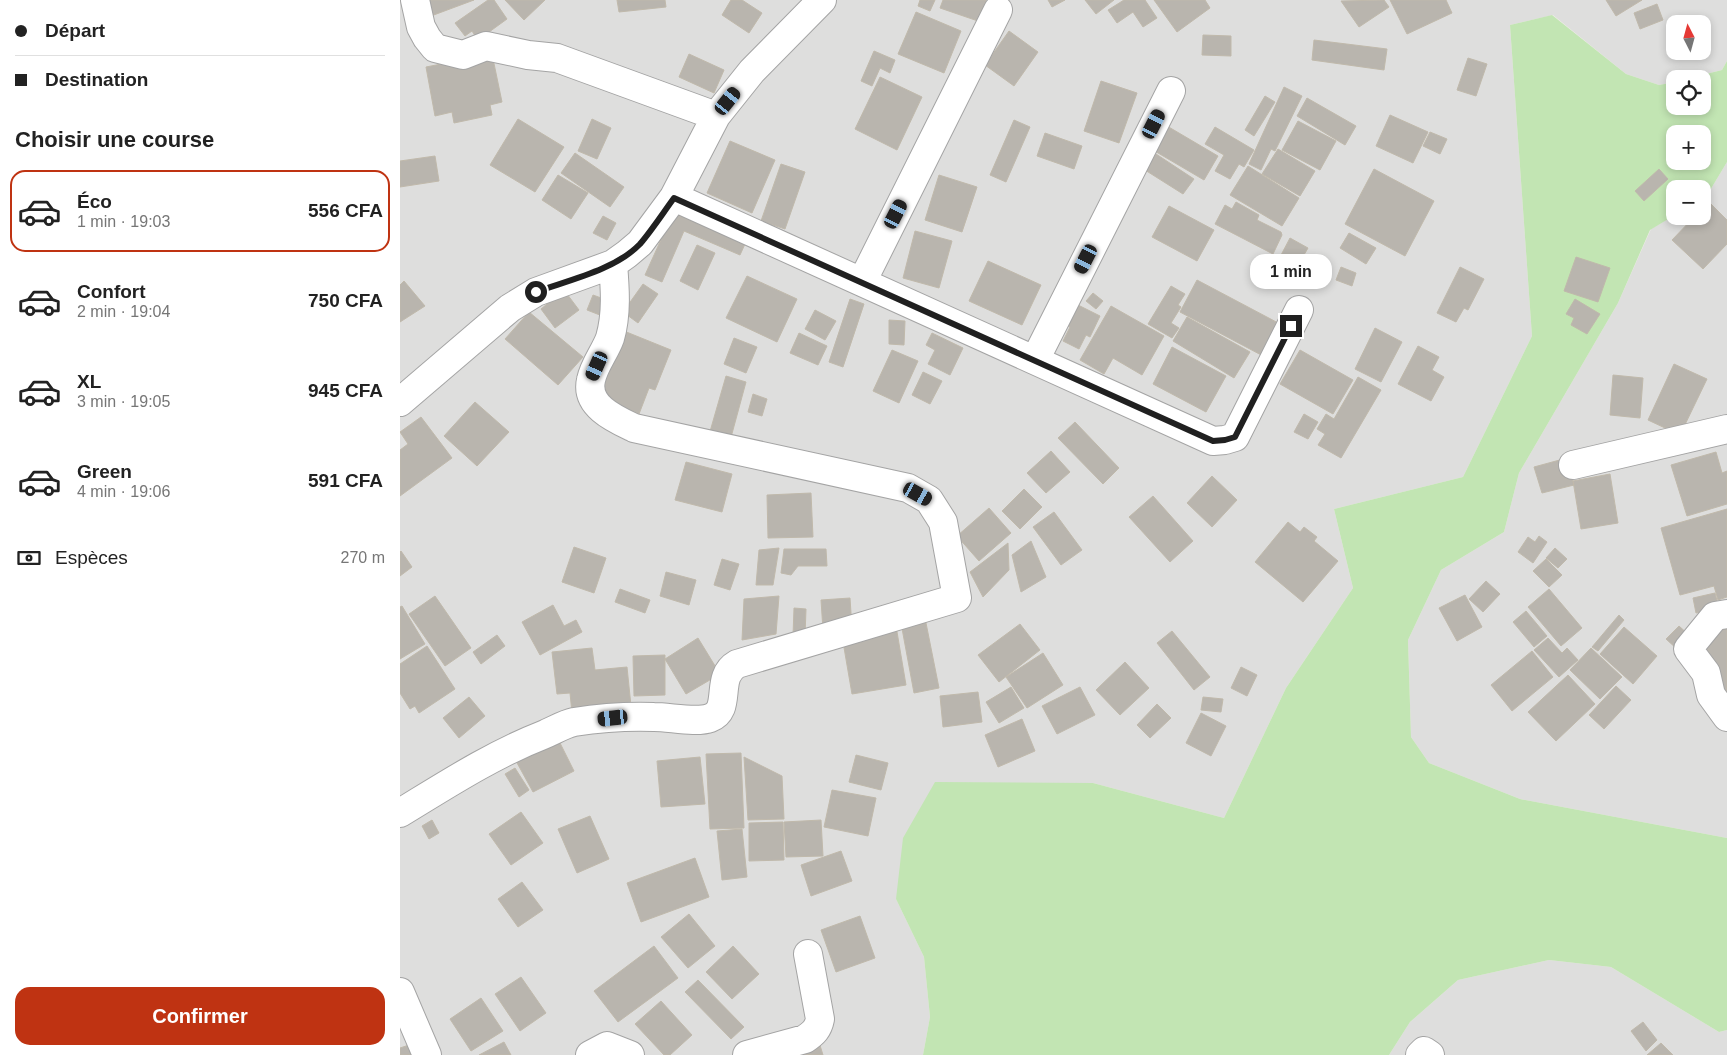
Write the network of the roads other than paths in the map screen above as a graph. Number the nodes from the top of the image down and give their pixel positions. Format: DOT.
graph roads {
  1 [pos="415,0"];
  2 [pos="822,0"];
  3 [pos="998,10"];
  4 [pos="1171,91"];
  5 [pos="716,116"];
  6 [pos="674,198"];
  7 [pos="613,264"];
  8 [pos="862,282"];
  9 [pos="1299,310"];
  10 [pos="1035,360"];
  11 [pos="400,402"];
  12 [pos="1727,429"];
  13 [pos="1573,465"];
  14 [pos="1727,614"];
  15 [pos="1727,717"];
  16 [pos="400,814"];
  17 [pos="808,954"];
  18 [pos="402,1001"];
  19 [pos="427,1055"];
  20 [pos="590,1055"];
  21 [pos="630,1055"];
  22 [pos="747,1055"];
  23 [pos="1420,1055"];
  24 [pos="1430,1055"];
  1 -- 5 [label="street"];
  2 -- 5 [label="street"];
  3 -- 8 [label="street"];
  4 -- 10 [label="street"];
  5 -- 6 [label="street"];
  6 -- 7 [label="street"];
  6 -- 8 [label="street"];
  7 -- 11 [label="street"];
  7 -- 16 [label="street"];
  8 -- 10 [label="street"];
  9 -- 10 [label="street"];
  12 -- 13 [label="street"];
  14 -- 15 [label="street"];
  17 -- 22 [label="street"];
  18 -- 19 [label="street"];
  20 -- 21 [label="street"];
  23 -- 24 [label="street"];
}
